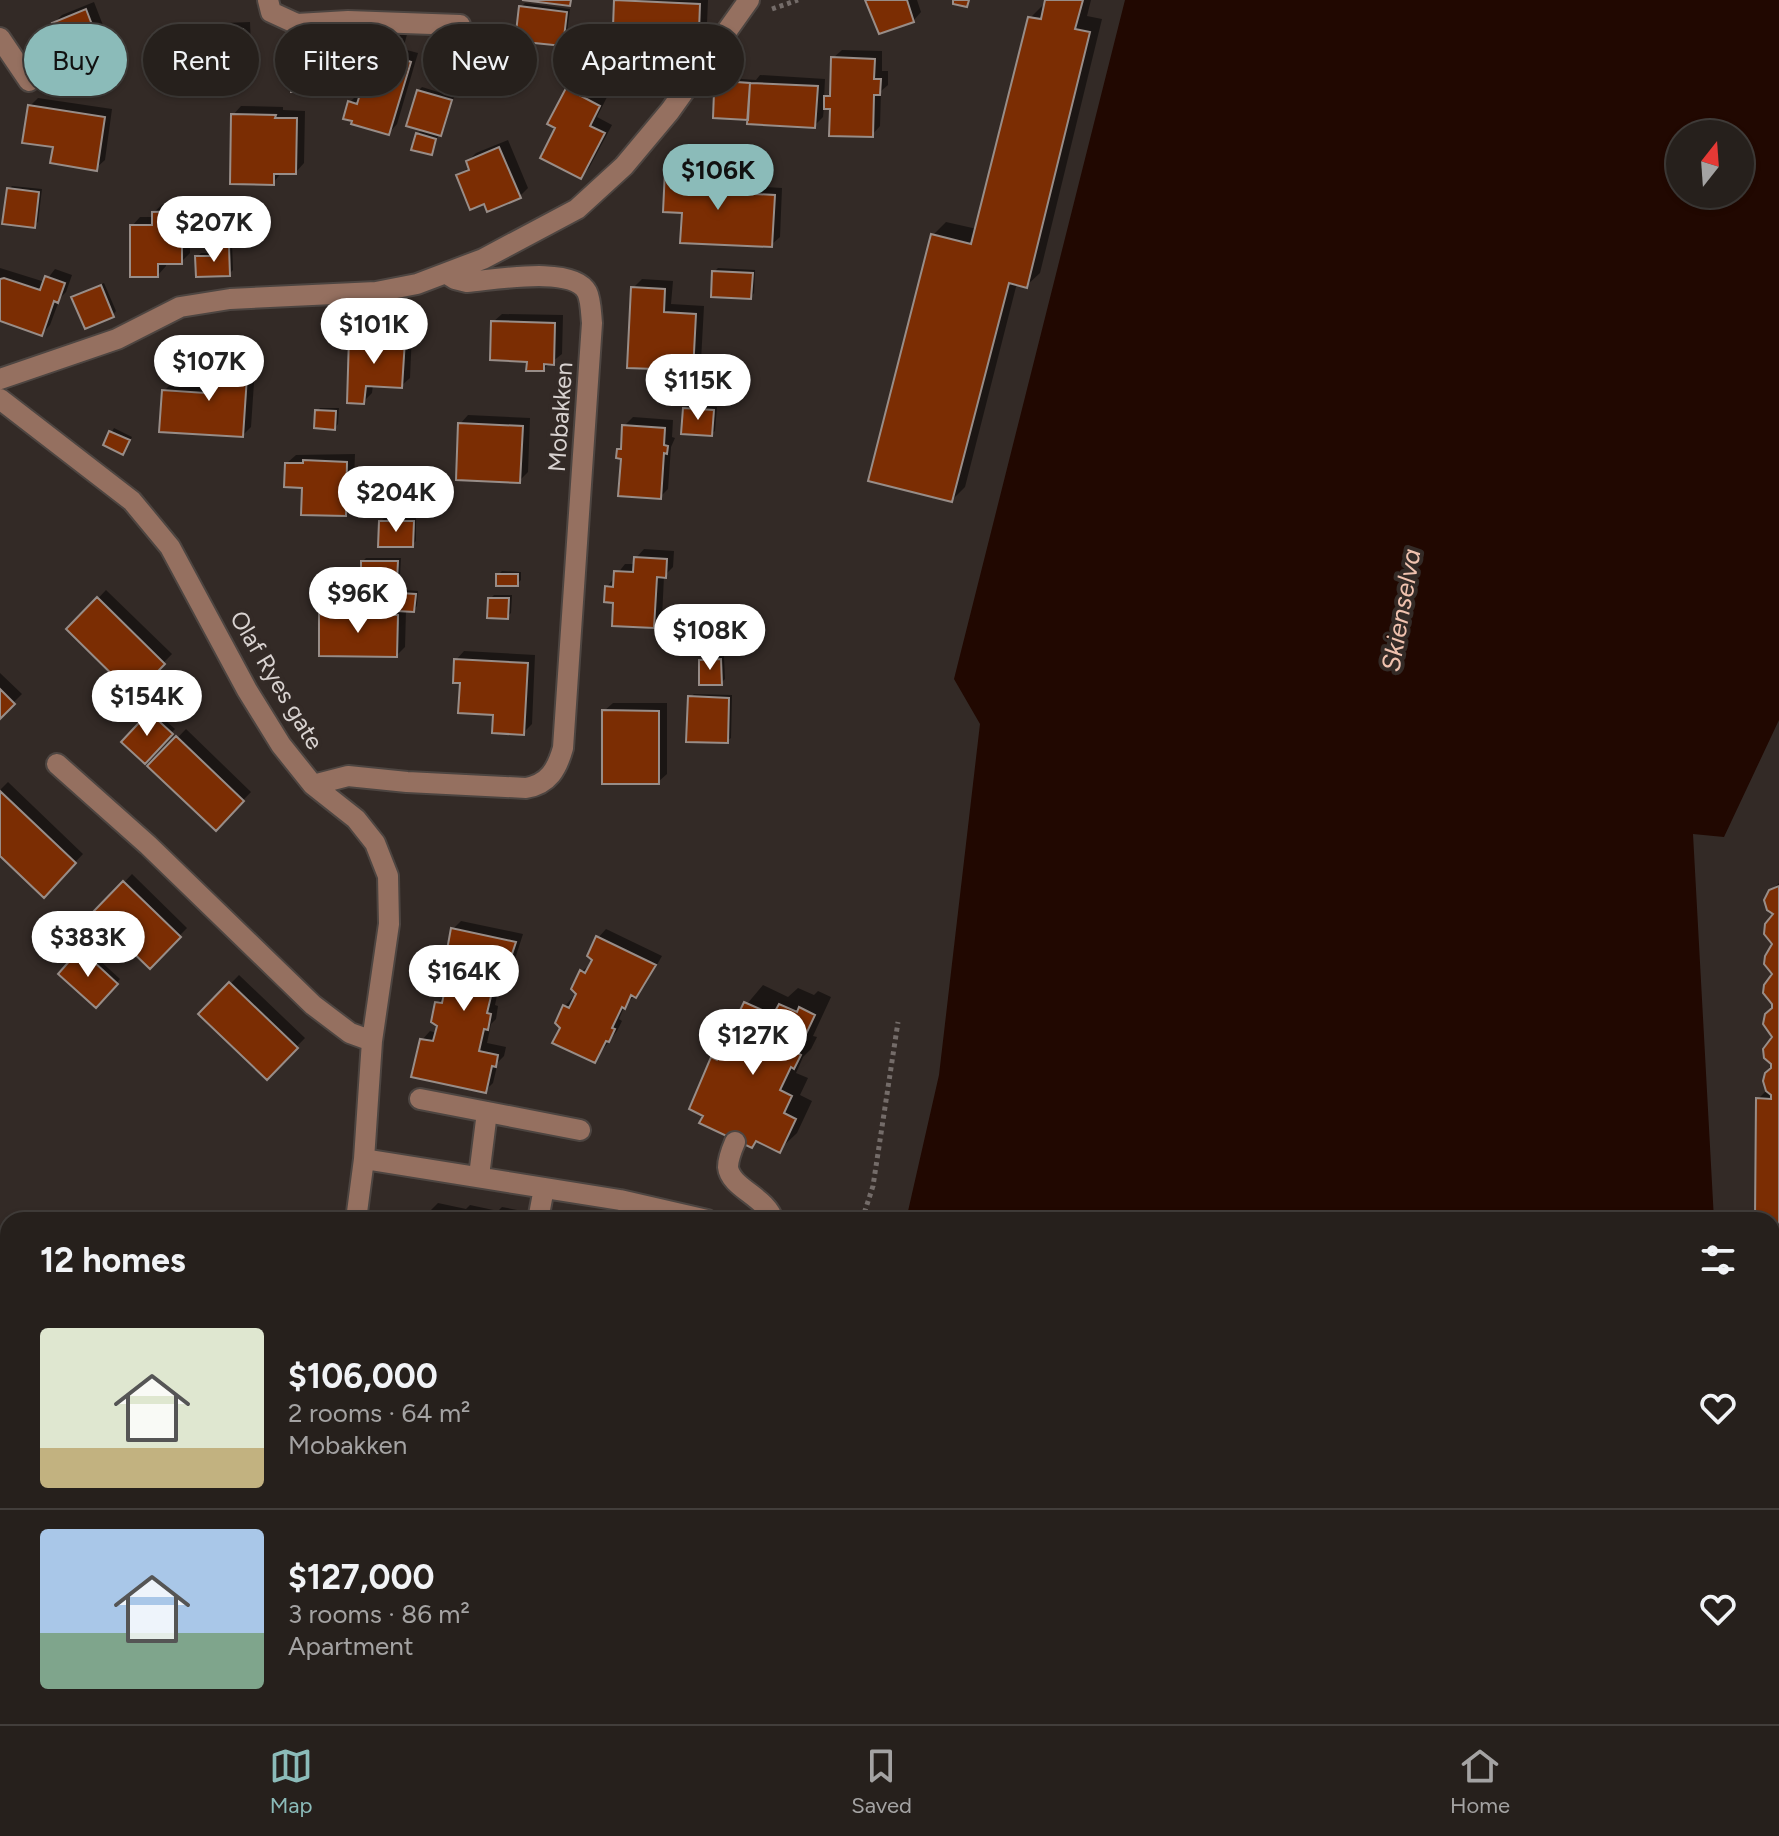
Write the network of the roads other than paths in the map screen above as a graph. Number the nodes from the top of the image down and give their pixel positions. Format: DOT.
graph roads {
  1 [pos="268,0"];
  2 [pos="749,0"];
  3 [pos="432,24"];
  4 [pos="0,38"];
  5 [pos="24,74"];
  6 [pos="447,274"];
  7 [pos="0,379"];
  8 [pos="0,399"];
  9 [pos="57,764"];
  10 [pos="313,785"];
  11 [pos="372,1041"];
  12 [pos="420,1099"];
  13 [pos="487,1112"];
  14 [pos="580,1130"];
  15 [pos="735,1142"];
  16 [pos="364,1159"];
  17 [pos="479,1176"];
  18 [pos="544,1188"];
  19 [pos="357,1212"];
  20 [pos="540,1212"];
  21 [pos="672,1212"];
  22 [pos="770,1212"];
  1 -- 3 [label="street"];
  2 -- 6 [label="street, Mobakken"];
  4 -- 5 [label="street"];
  6 -- 7 [label="street, Mobakken"];
  6 -- 10 [label="street, Mobakken"];
  8 -- 10 [label="street, Olaf Ryes gate"];
  9 -- 11 [label="street"];
  10 -- 11 [label="street, Olaf Ryes gate"];
  11 -- 16 [label="street, Olaf Ryes gate"];
  12 -- 13 [label="street"];
  13 -- 14 [label="street"];
  13 -- 17 [label="street"];
  15 -- 22 [label="street"];
  16 -- 17 [label="street"];
  16 -- 19 [label="street, Olaf Ryes gate"];
  17 -- 18 [label="street"];
  18 -- 20 [label="street"];
  18 -- 21 [label="street"];
}
